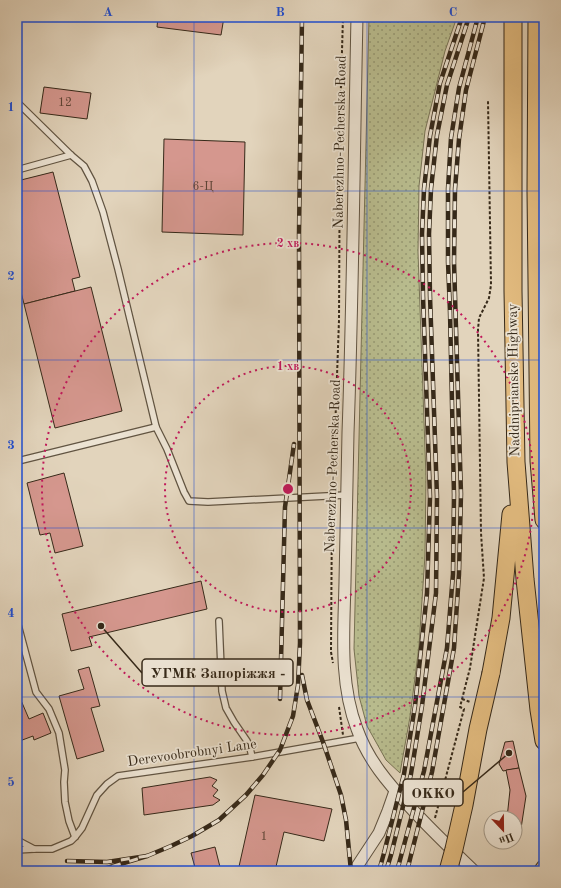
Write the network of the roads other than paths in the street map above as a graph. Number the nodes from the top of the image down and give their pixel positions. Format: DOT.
graph roads {
  1 [pos="357,17"];
  2 [pos="513,17"];
  3 [pos="537,17"];
  4 [pos="17,102"];
  5 [pos="71,155"];
  6 [pos="17,170"];
  7 [pos="538,310"];
  8 [pos="544,340"];
  9 [pos="156,427"];
  10 [pos="17,457"];
  11 [pos="516,462"];
  12 [pos="346,495"];
  13 [pos="544,520"];
  14 [pos="17,621"];
  15 [pos="219,621"];
  16 [pos="360,738"];
  17 [pos="544,741"];
  18 [pos="252,757"];
  19 [pos="395,790"];
  20 [pos="76,837"];
  21 [pos="17,840"];
  22 [pos="34,849"];
  23 [pos="17,850"];
  24 [pos="454,864"];
  25 [pos="354,871"];
  26 [pos="474,871"];
  1 -- 12 [label="street, Naberezhno-Pecherska Road"];
  2 -- 11 [label="main road, Naddniprianske Highway"];
  3 -- 7 [label="main road, Naddniprianske Highway"];
  4 -- 5 [label="lane"];
  5 -- 6 [label="lane"];
  5 -- 9 [label="lane"];
  7 -- 8 [label="main road"];
  7 -- 13 [label="main road, Naddniprianske Highway"];
  9 -- 10 [label="lane"];
  9 -- 12 [label="lane"];
  11 -- 17 [label="main road, Naddniprianske Highway"];
  11 -- 24 [label="main road, bridge"];
  12 -- 16 [label="street, Naberezhno-Pecherska Road"];
  14 -- 20 [label="lane"];
  15 -- 18 [label="lane"];
  16 -- 18 [label="lane, Derevoobrobnyi Lane"];
  16 -- 19 [label="street, Naberezhno-Pecherska Road"];
  18 -- 20 [label="lane, Derevoobrobnyi Lane"];
  19 -- 24 [label="street, Naberezhno-Pecherska Road"];
  19 -- 25 [label="street"];
  20 -- 22 [label="lane"];
  21 -- 22 [label="lane"];
  22 -- 23 [label="lane"];
  24 -- 26 [label="street, Naberezhno-Pecherska Road"];
}
